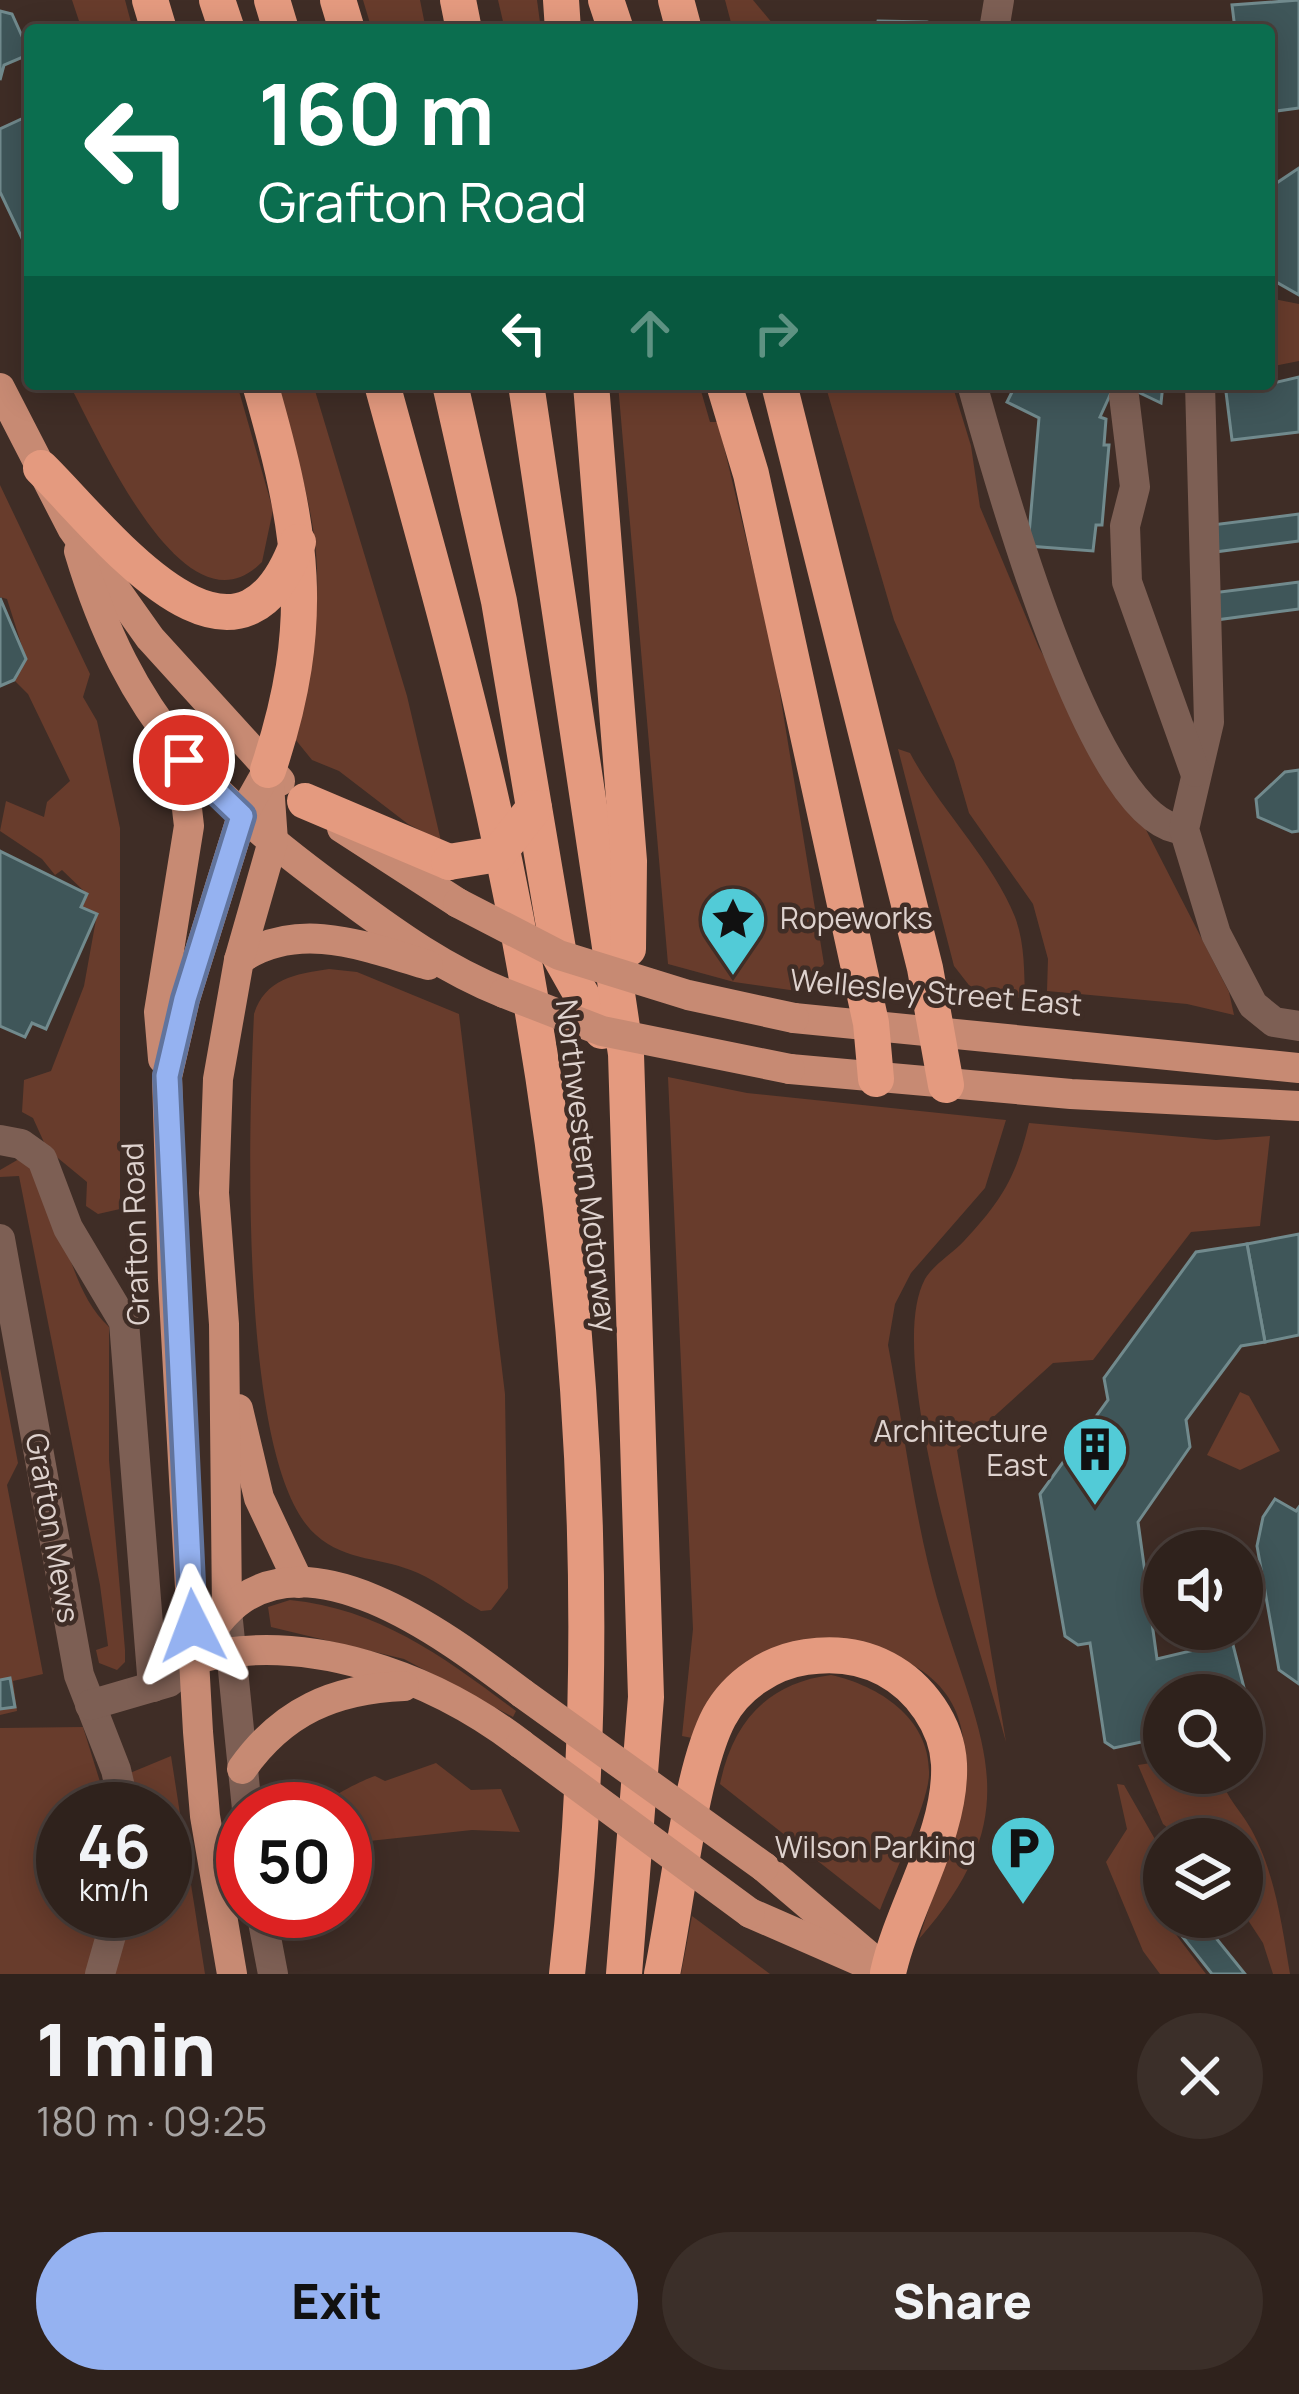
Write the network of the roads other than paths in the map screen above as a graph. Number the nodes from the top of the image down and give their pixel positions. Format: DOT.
graph roads {
  1 [pos="0,388"];
  2 [pos="262,390"];
  3 [pos="357,390"];
  4 [pos="384,390"];
  5 [pos="452,390"];
  6 [pos="527,390"];
  7 [pos="591,390"];
  8 [pos="726,390"];
  9 [pos="780,390"];
  10 [pos="974,390"];
  11 [pos="1200,390"];
  12 [pos="1124,396"];
  13 [pos="41,468"];
  14 [pos="72,527"];
  15 [pos="299,539"];
  16 [pos="443,607"];
  17 [pos="182,757"];
  18 [pos="268,770"];
  19 [pos="1195,772"];
  20 [pos="305,801"];
  21 [pos="533,808"];
  22 [pos="242,816"];
  23 [pos="1184,829"];
  24 [pos="273,841"];
  25 [pos="559,955"];
  26 [pos="239,960"];
  27 [pos="467,978"];
  28 [pos="871,1023"];
  29 [pos="1299,1026"];
  30 [pos="939,1029"];
  31 [pos="614,1043"];
  32 [pos="1299,1067"];
  33 [pos="167,1076"];
  34 [pos="875,1078"];
  35 [pos="959,1085"];
  36 [pos="1299,1106"];
  37 [pos="0,1139"];
  38 [pos="0,1239"];
  39 [pos="224,1324"];
  40 [pos="299,1583"];
  41 [pos="227,1611"];
  42 [pos="231,1649"];
  43 [pos="195,1659"];
  44 [pos="422,1685"];
  45 [pos="153,1687"];
  46 [pos="90,1706"];
  47 [pos="242,1769"];
  48 [pos="119,1782"];
  49 [pos="244,1782"];
  50 [pos="110,1938"];
  51 [pos="266,1938"];
  52 [pos="100,1974"];
  53 [pos="232,1974"];
  54 [pos="273,1974"];
  55 [pos="567,1974"];
  56 [pos="624,1974"];
  57 [pos="662,1974"];
  58 [pos="888,1974"];
  1 -- 13 [label="main road"];
  2 -- 15 [label="highway"];
  3 -- 16 [label="highway"];
  4 -- 16 [label="highway, Northwestern Motorway"];
  5 -- 21 [label="highway"];
  6 -- 31 [label="highway, Northwestern Motorway"];
  7 -- 31 [label="highway"];
  8 -- 28 [label="highway"];
  9 -- 30 [label="highway"];
  10 -- 23 [label="street"];
  11 -- 19 [label="street"];
  12 -- 19 [label="street"];
  13 -- 14 [label="main road"];
  13 -- 15 [label="highway"];
  14 -- 17 [label="main road"];
  14 -- 18 [label="main road"];
  15 -- 18 [label="highway"];
  16 -- 55 [label="highway, Northwestern Motorway"];
  17 -- 22 [label="main road"];
  17 -- 33 [label="main road"];
  18 -- 20 [label="main road, Wellesley Street East"];
  18 -- 22 [label="main road, Grafton Road"];
  18 -- 24 [label="main road"];
  19 -- 23 [label="street"];
  20 -- 21 [label="highway, bridge"];
  20 -- 25 [label="main road, Wellesley Street East, bridge"];
  21 -- 25 [label="highway"];
  22 -- 24 [label="main road"];
  22 -- 33 [label="main road, Grafton Road"];
  23 -- 29 [label="street"];
  24 -- 26 [label="main road"];
  24 -- 27 [label="main road"];
  25 -- 28 [label="main road, Wellesley Street East, bridge"];
  25 -- 31 [label="highway"];
  26 -- 27 [label="main road"];
  26 -- 39 [label="main road"];
  27 -- 31 [label="main road, bridge"];
  28 -- 30 [label="main road, Wellesley Street East"];
  28 -- 34 [label="highway"];
  30 -- 32 [label="main road, Wellesley Street East"];
  30 -- 35 [label="highway"];
  31 -- 34 [label="main road, bridge"];
  31 -- 56 [label="highway, Northwestern Motorway"];
  33 -- 43 [label="main road, Grafton Road"];
  34 -- 35 [label="main road"];
  35 -- 36 [label="main road"];
  37 -- 45 [label="street"];
  38 -- 46 [label="street, Grafton Mews"];
  39 -- 40 [label="main road"];
  39 -- 41 [label="main road"];
  40 -- 41 [label="main road"];
  40 -- 58 [label="main road, bridge"];
  41 -- 42 [label="street"];
  41 -- 43 [label="main road"];
  42 -- 43 [label="main road"];
  42 -- 44 [label="main road"];
  42 -- 47 [label="street"];
  43 -- 45 [label="street"];
  43 -- 53 [label="main road, Grafton Road"];
  44 -- 47 [label="main road"];
  44 -- 58 [label="main road, bridge"];
  45 -- 46 [label="street"];
  46 -- 48 [label="street, Grafton Mews"];
  47 -- 49 [label="street"];
  50 -- 52 [label="street"];
  51 -- 54 [label="street"];
  57 -- 58 [label="highway"];
}
